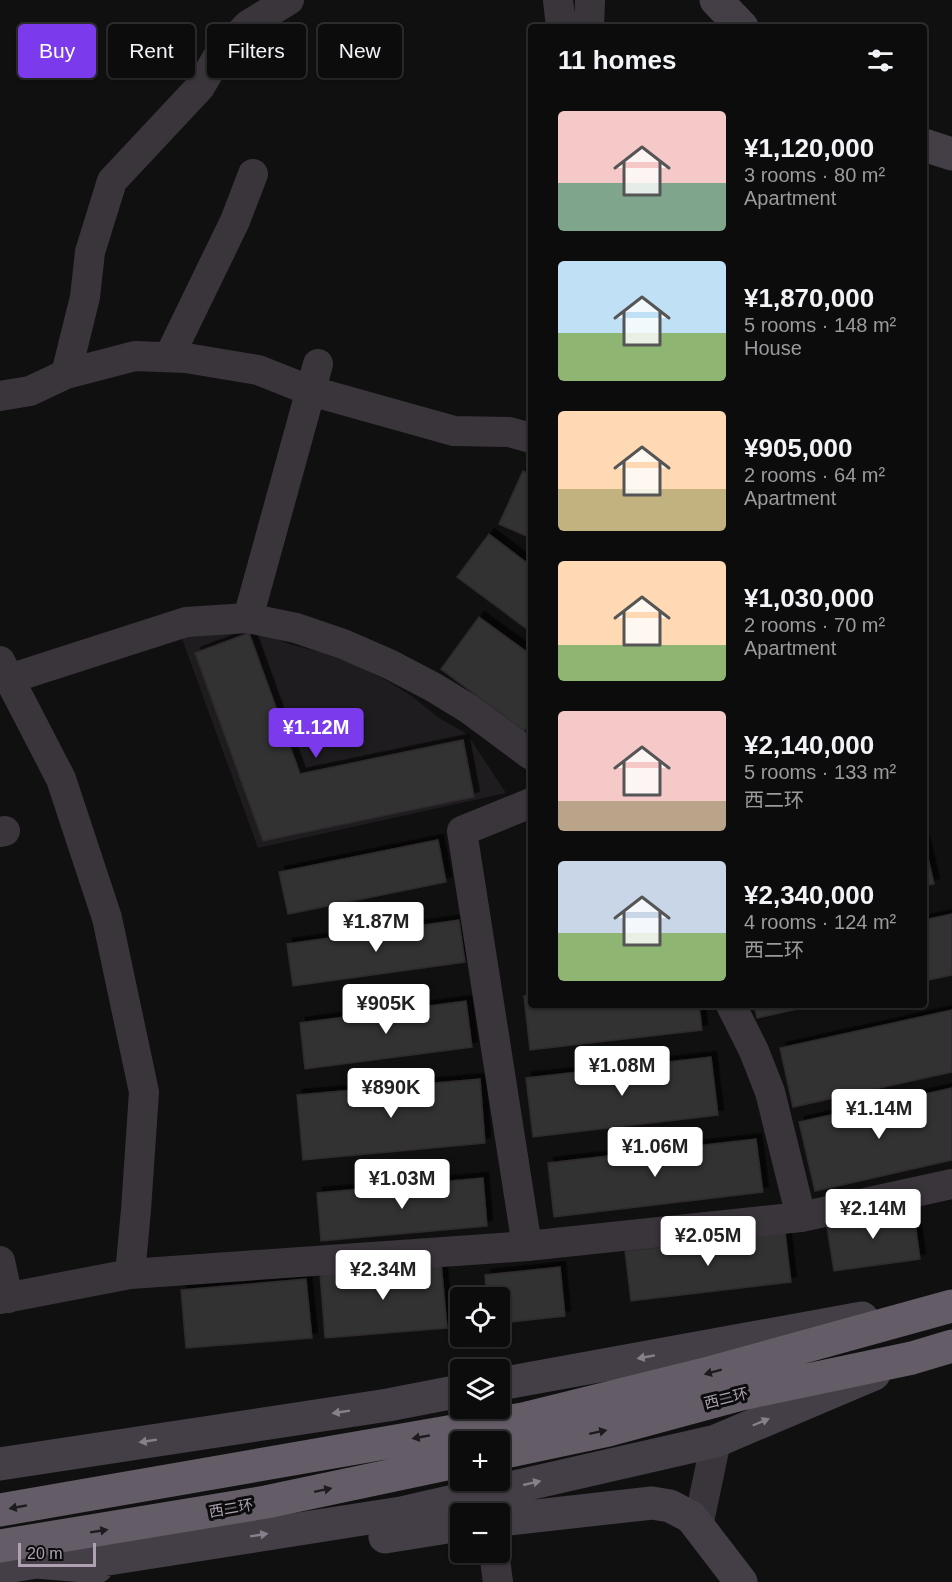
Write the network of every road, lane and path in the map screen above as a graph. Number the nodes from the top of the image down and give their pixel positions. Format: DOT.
graph roads {
  1 [pos="289,0"];
  2 [pos="558,0"];
  3 [pos="590,0"];
  4 [pos="716,0"];
  5 [pos="561,24"];
  6 [pos="589,24"];
  7 [pos="739,24"];
  8 [pos="927,146"];
  9 [pos="952,154"];
  10 [pos="253,174"];
  11 [pos="169,357"];
  12 [pos="66,374"];
  13 [pos="314,377"];
  14 [pos="0,396"];
  15 [pos="528,437"];
  16 [pos="248,618"];
  17 [pos="4,670"];
  18 [pos="528,753"];
  19 [pos="528,804"];
  20 [pos="732,1008"];
  21 [pos="952,1184"];
  22 [pos="801,1217"];
  23 [pos="526,1246"];
  24 [pos="0,1261"];
  25 [pos="130,1274"];
  26 [pos="4,1298"];
  27 [pos="952,1304"];
  28 [pos="952,1346"];
  29 [pos="912,1358"];
  30 [pos="510,1382"];
  31 [pos="450,1393"];
  32 [pos="716,1441"];
  33 [pos="510,1451"];
  34 [pos="450,1463"];
  35 [pos="0,1464"];
  36 [pos="0,1510"];
  37 [pos="510,1519"];
  38 [pos="698,1526"];
  39 [pos="450,1527"];
  40 [pos="0,1546"];
  41 [pos="495,1563"];
  42 [pos="76,1564"];
  43 [pos="0,1568"];
  44 [pos="498,1582"];
  45 [pos="741,1582"];
  1 -- 12 [label="street"];
  2 -- 5 [label="street"];
  3 -- 6 [label="street"];
  4 -- 7 [label="street"];
  8 -- 9 [label="street"];
  10 -- 11 [label="street"];
  11 -- 12 [label="street"];
  11 -- 13 [label="street"];
  12 -- 14 [label="street"];
  13 -- 15 [label="street"];
  13 -- 16 [label="street"];
  16 -- 17 [label="street"];
  16 -- 18 [label="street"];
  17 -- 25 [label="street"];
  19 -- 23 [label="street"];
  20 -- 22 [label="street"];
  21 -- 22 [label="street"];
  22 -- 23 [label="street"];
  23 -- 25 [label="street"];
  24 -- 26 [label="street"];
  25 -- 26 [label="street"];
  27 -- 30 [label="street, one-way"];
  27 -- 36 [label="highway, one-way"];
  28 -- 29 [label="highway, 西二环"];
  32 -- 29 [label="street, one-way"];
  33 -- 29 [label="highway, 西二环, one-way"];
  31 -- 35 [label="street, one-way"];
  32 -- 38 [label="street"];
  42 -- 32 [label="street, one-way"];
  40 -- 34 [label="highway, 西二环, one-way"];
  37 -- 38 [label="street"];
  38 -- 45 [label="street"];
  39 -- 42 [label="street"];
  41 -- 44 [label="street"];
  42 -- 43 [label="street"];
}
